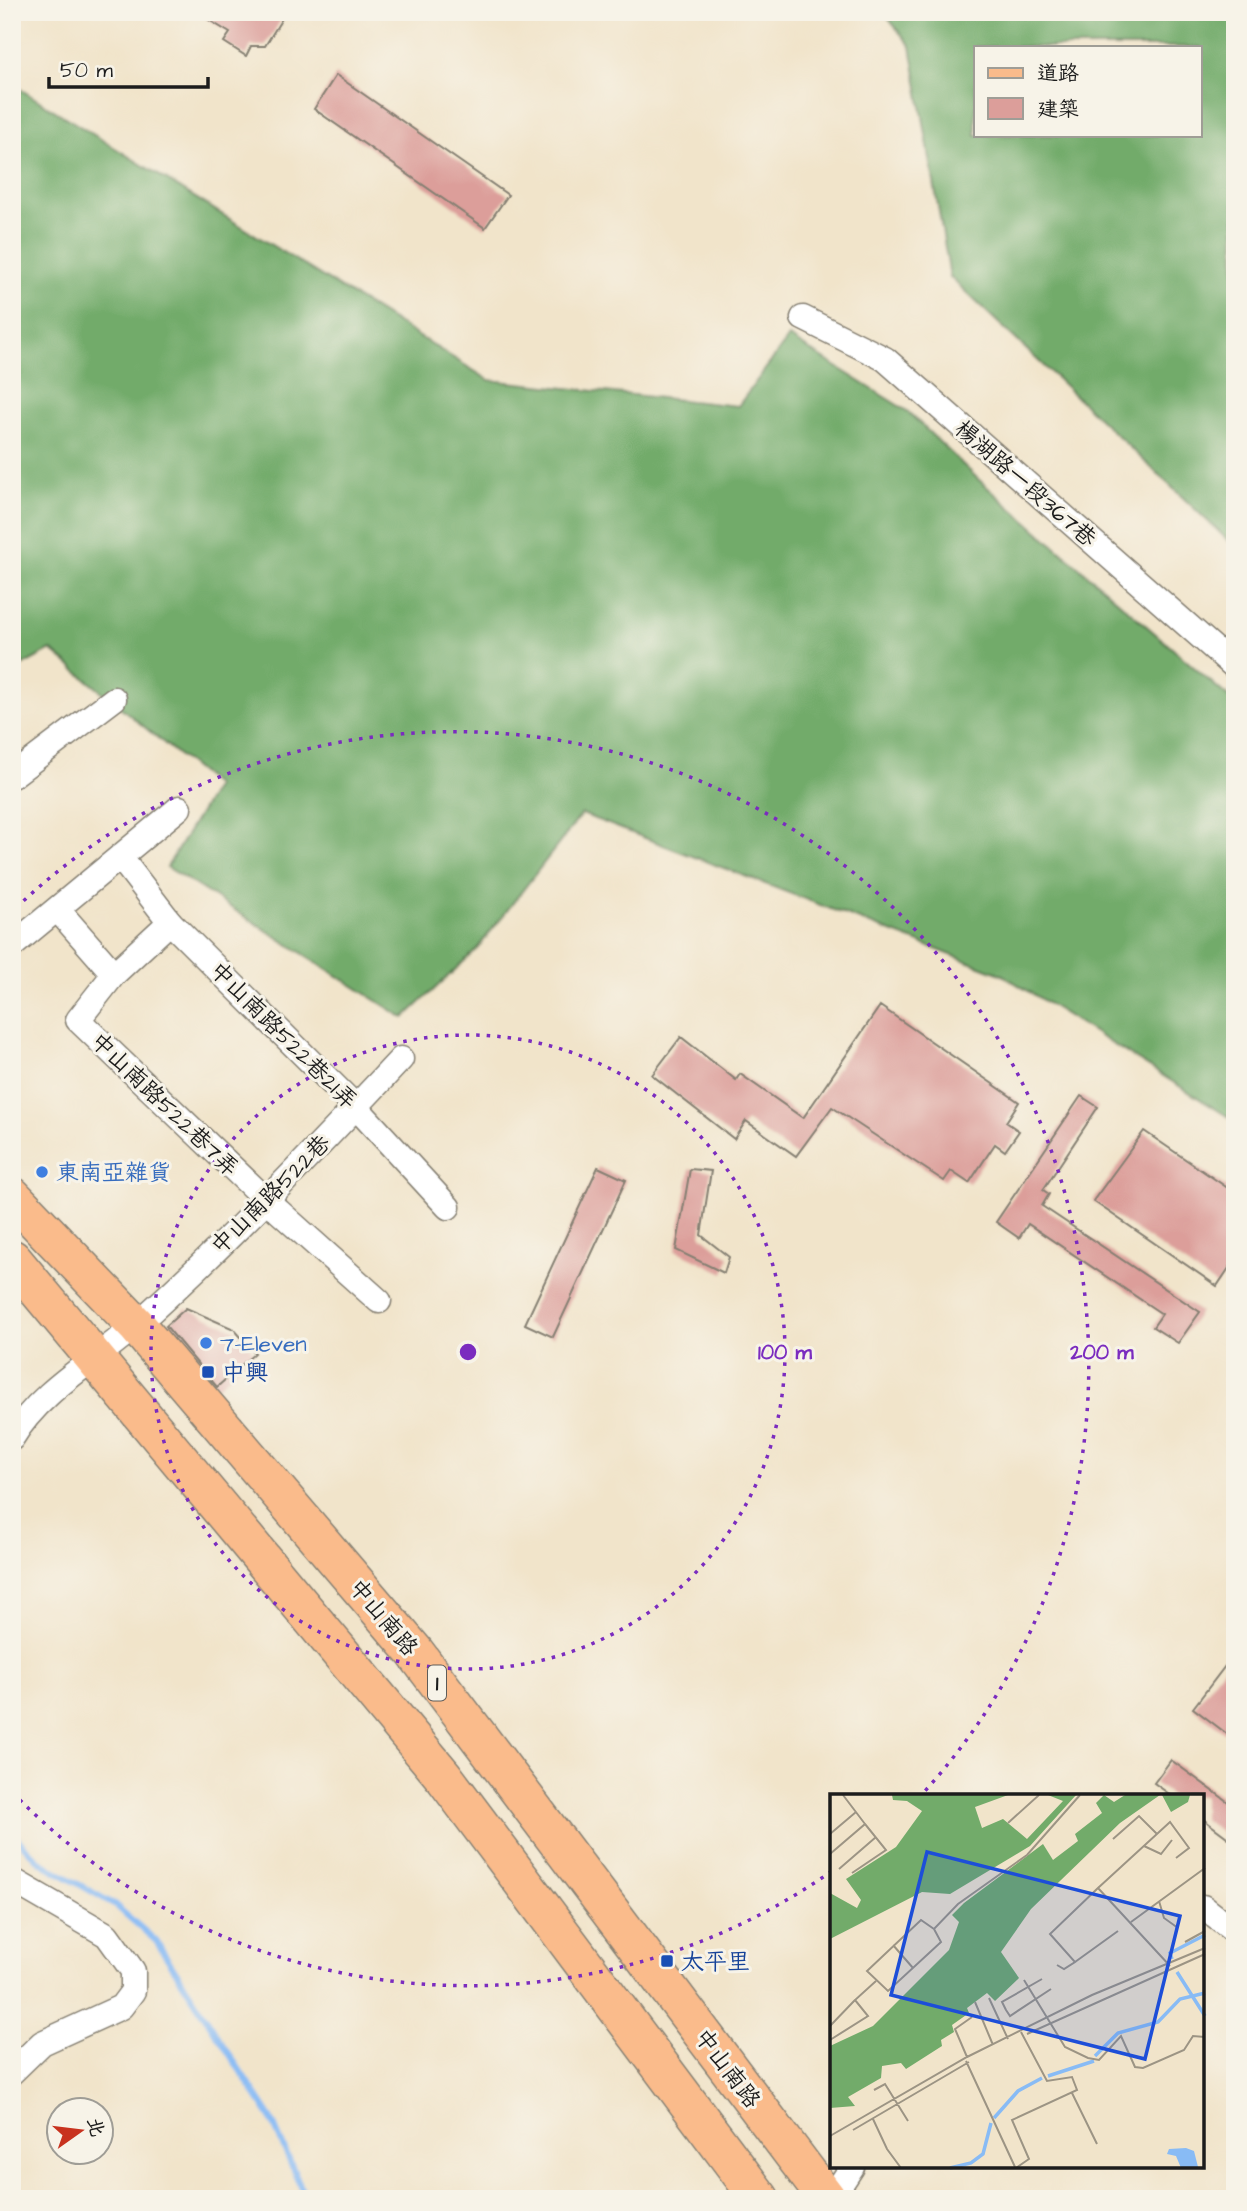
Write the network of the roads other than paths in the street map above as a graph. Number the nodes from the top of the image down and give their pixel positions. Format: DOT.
graph roads {
  1 [pos="803,318"];
  2 [pos="1235,667"];
  3 [pos="114,699"];
  4 [pos="12,776"];
  5 [pos="179,808"];
  6 [pos="120,857"];
  7 [pos="58,910"];
  8 [pos="170,922"];
  9 [pos="12,946"];
  10 [pos="114,974"];
  11 [pos="401,1059"];
  12 [pos="356,1107"];
  13 [pos="12,1196"];
  14 [pos="265,1199"];
  15 [pos="448,1207"];
  16 [pos="12,1259"];
  17 [pos="379,1301"];
  18 [pos="136,1325"];
  19 [pos="92,1358"];
  20 [pos="12,1438"];
  21 [pos="12,1880"];
  22 [pos="1205,1909"];
  23 [pos="1235,1932"];
  24 [pos="12,2072"];
  25 [pos="851,2169"];
  26 [pos="760,2199"];
  27 [pos="829,2199"];
  1 -- 2 [label="street, 楊湖路一段367巷"];
  3 -- 4 [label="street"];
  5 -- 6 [label="street"];
  6 -- 7 [label="street"];
  6 -- 8 [label="street, 中山南路522巷21弄"];
  7 -- 9 [label="street"];
  7 -- 10 [label="street"];
  8 -- 10 [label="street"];
  8 -- 12 [label="street, 中山南路522巷21弄"];
  10 -- 14 [label="street, 中山南路522巷7弄"];
  11 -- 12 [label="street, 中山南路522巷"];
  12 -- 14 [label="street, 中山南路522巷"];
  12 -- 15 [label="street, 中山南路522巷21弄"];
  13 -- 18 [label="main road, 中山南路 / 1"];
  14 -- 17 [label="street"];
  14 -- 18 [label="street, 中山南路522巷"];
  16 -- 19 [label="main road"];
  18 -- 19 [label="street, 中山南路522巷"];
  18 -- 27 [label="main road, 中山南路 / 1"];
  19 -- 20 [label="street, 中山南路522巷"];
  19 -- 26 [label="main road"];
  21 -- 24 [label="street"];
  22 -- 23 [label="street"];
  25 -- 27 [label="street"];
}
